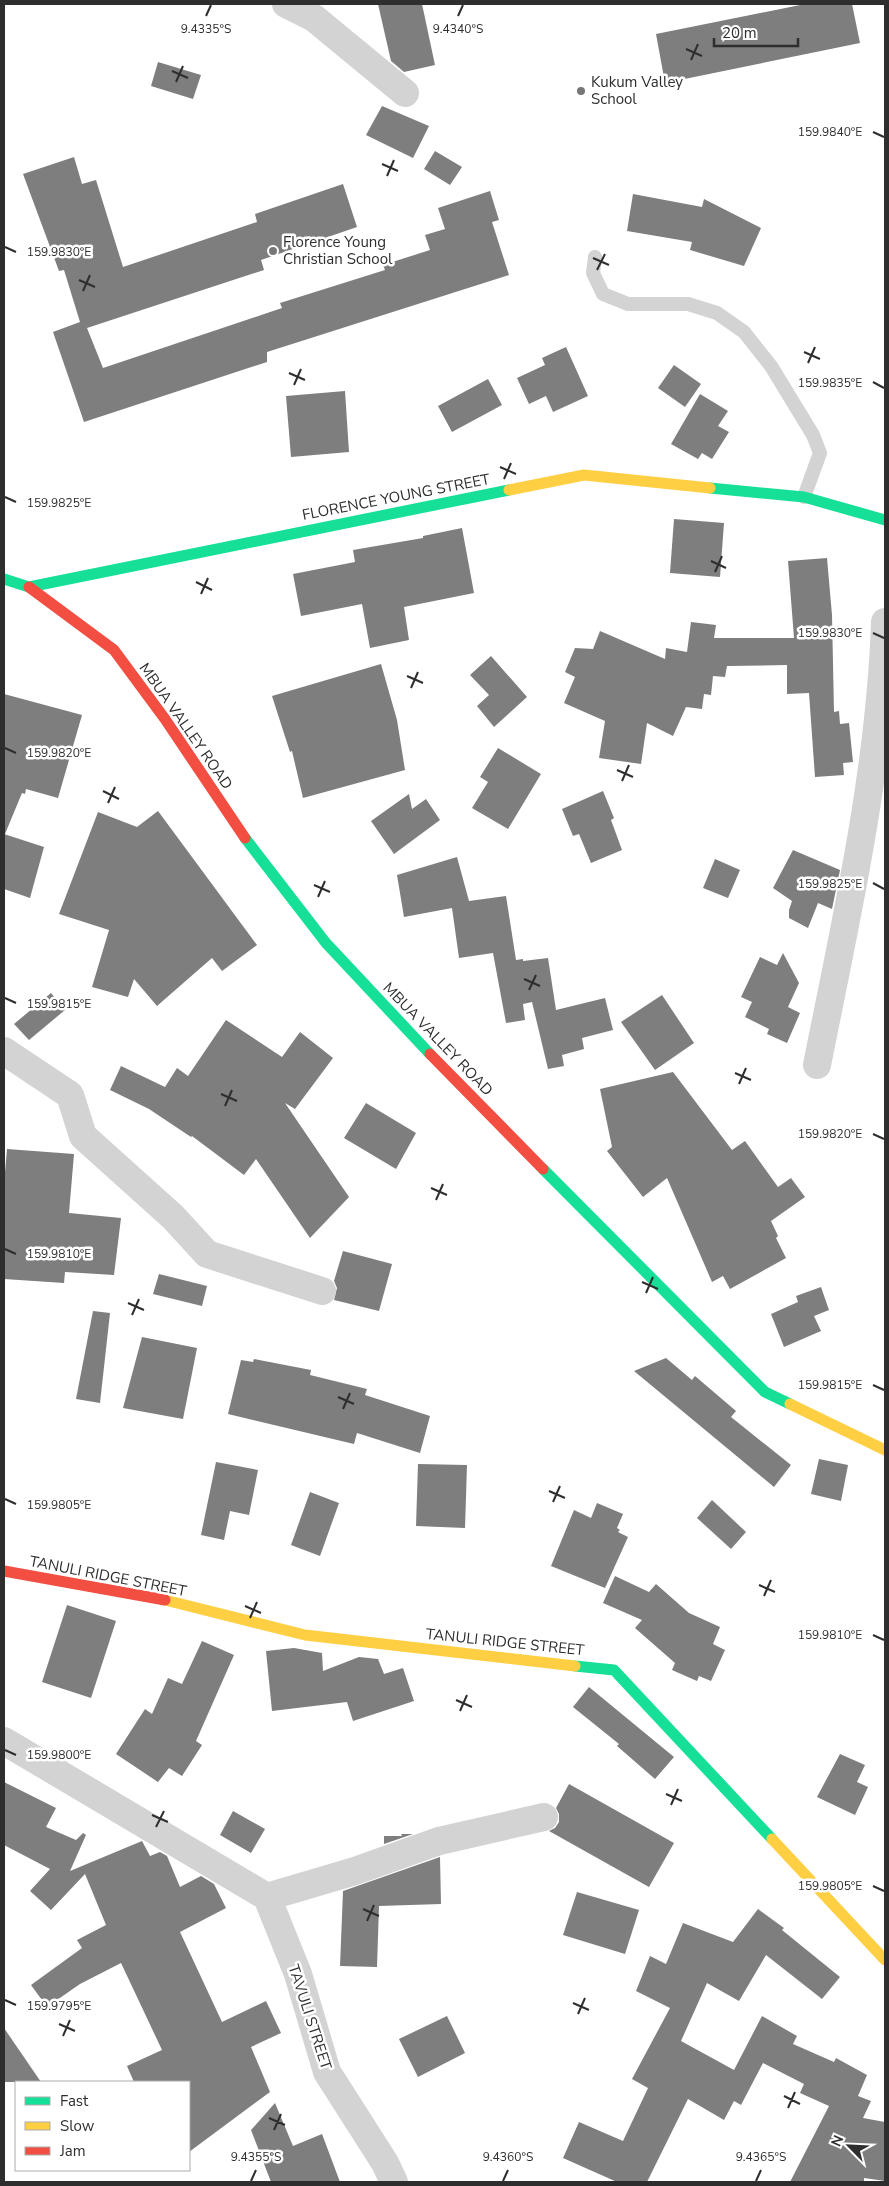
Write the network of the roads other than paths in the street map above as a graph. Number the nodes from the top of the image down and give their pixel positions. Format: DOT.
graph roads {
  1 [pos="286,4"];
  2 [pos="405,93"];
  3 [pos="595,257"];
  4 [pos="804,497"];
  5 [pos="885,520"];
  6 [pos="4,580"];
  7 [pos="29,587"];
  8 [pos="885,622"];
  9 [pos="4,1051"];
  10 [pos="817,1065"];
  11 [pos="322,1291"];
  12 [pos="885,1450"];
  13 [pos="4,1571"];
  14 [pos="4,1741"];
  15 [pos="544,1818"];
  16 [pos="267,1897"];
  17 [pos="885,1960"];
  18 [pos="394,2182"];
  1 -- 2 [label="street"];
  3 -- 4 [label="lane"];
  4 -- 5 [label="street, FLORENCE YOUNG STREET"];
  4 -- 7 [label="street, FLORENCE YOUNG STREET"];
  6 -- 7 [label="street, FLORENCE YOUNG STREET"];
  7 -- 12 [label="street, MBUA VALLEY ROAD"];
  8 -- 10 [label="street"];
  9 -- 11 [label="street"];
  13 -- 17 [label="street, TANULI RIDGE STREET"];
  14 -- 16 [label="street"];
  15 -- 16 [label="street"];
  16 -- 18 [label="street, TAVULI STREET"];
}
